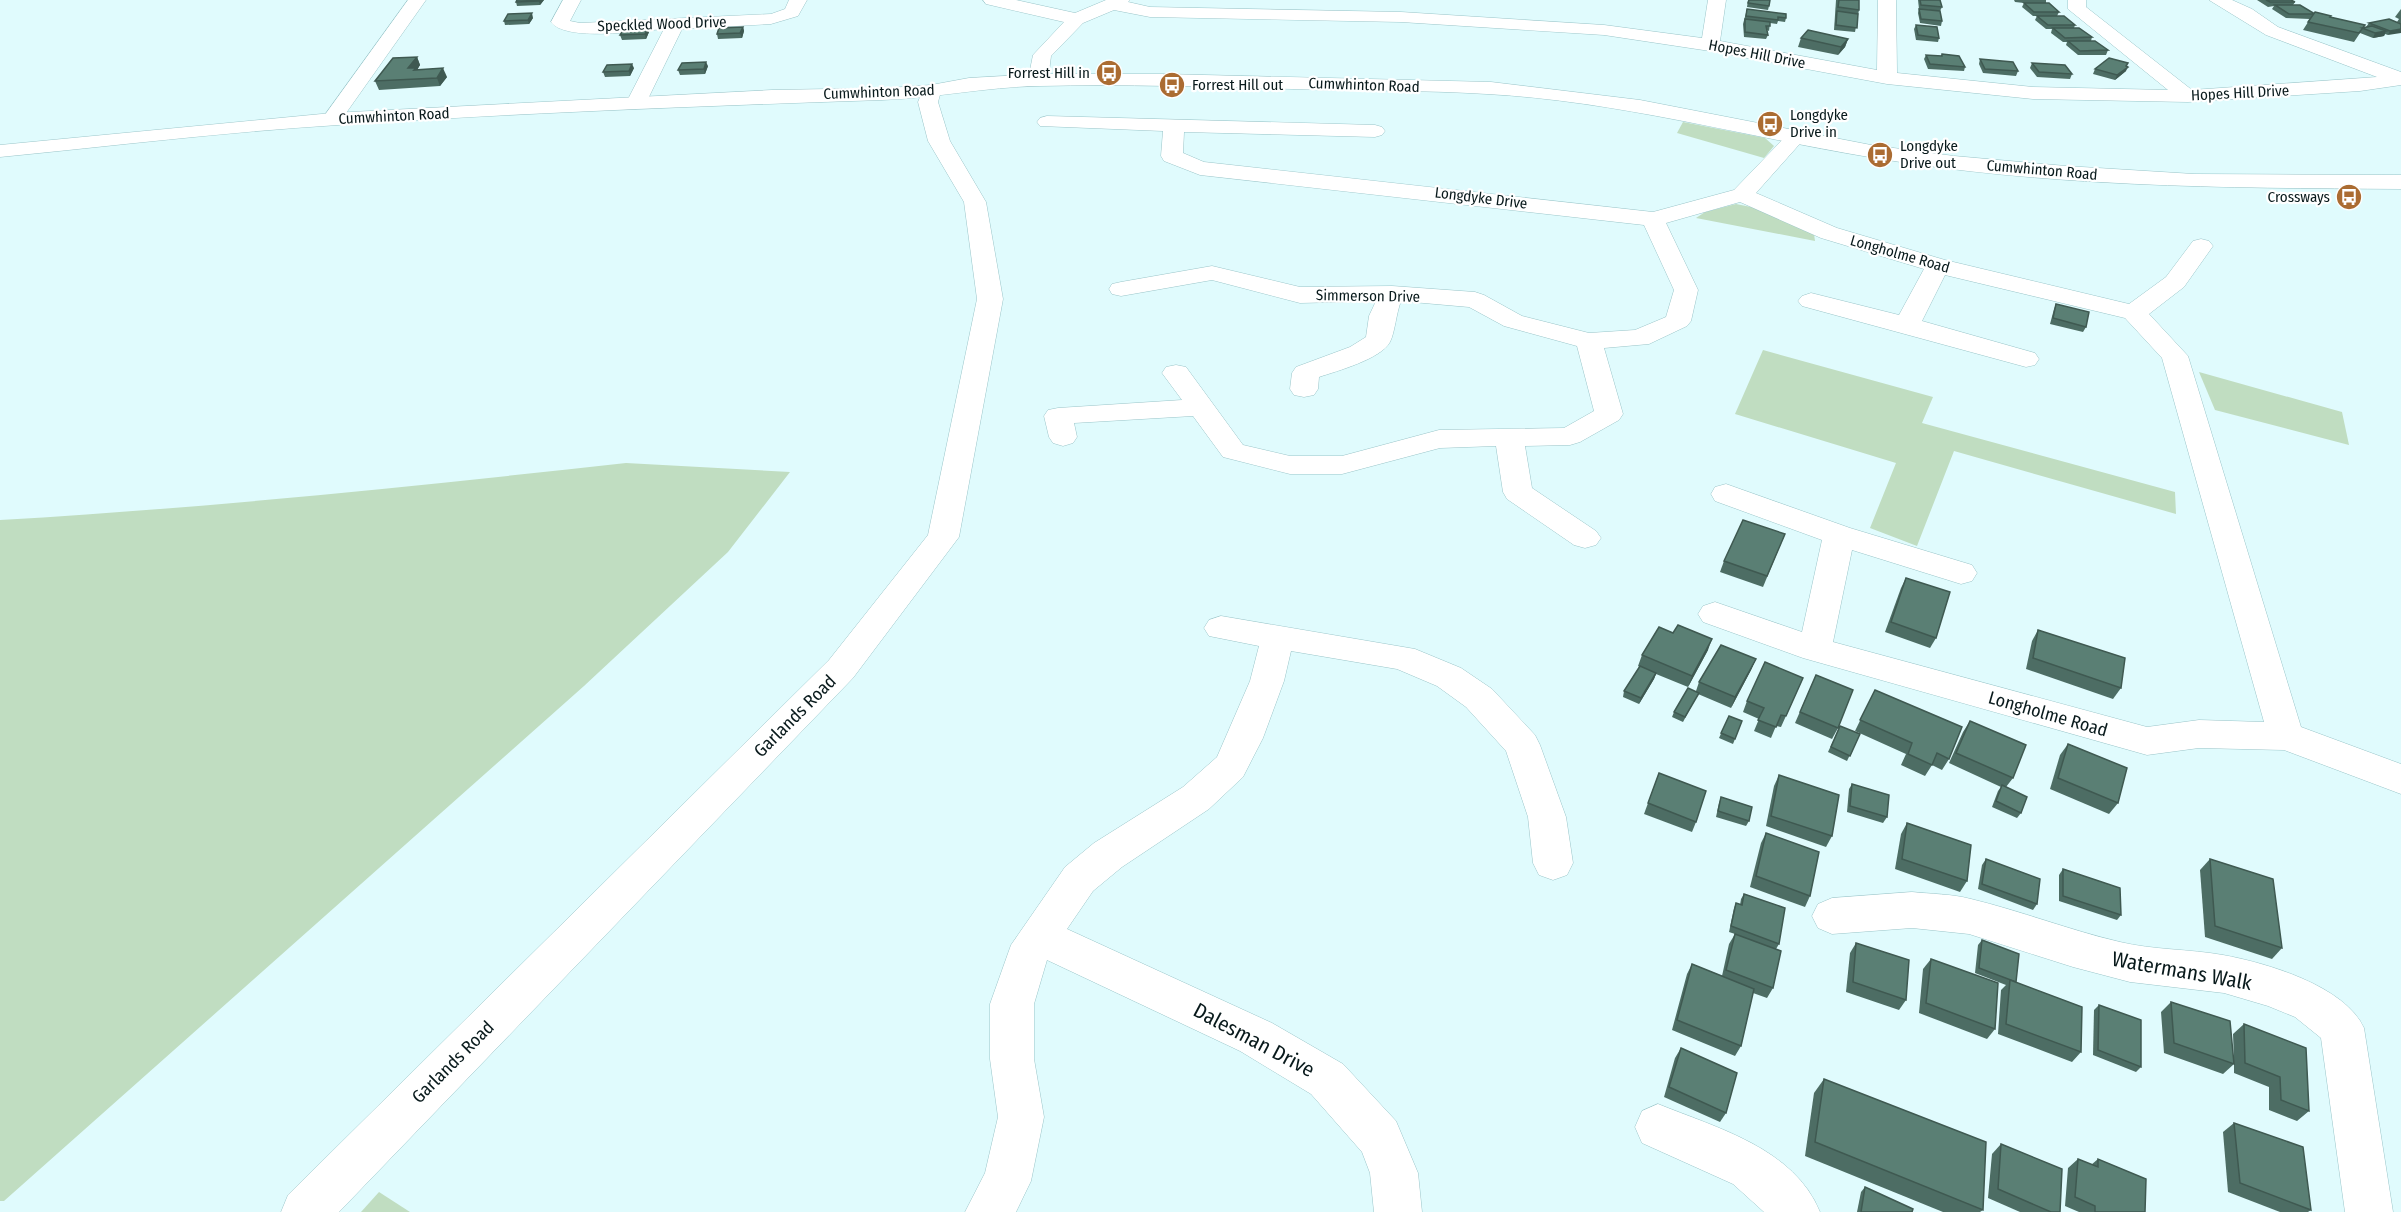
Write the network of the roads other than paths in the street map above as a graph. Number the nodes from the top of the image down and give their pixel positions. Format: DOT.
graph roads {
  1 [pos="417,0"];
  2 [pos="572,0"];
  3 [pos="992,0"];
  4 [pos="1717,0"];
  5 [pos="1887,0"];
  6 [pos="2077,0"];
  7 [pos="2218,0"];
  8 [pos="1117,2"];
  9 [pos="794,8"];
  10 [pos="1077,19"];
  11 [pos="675,25"];
  12 [pos="1710,45"];
  13 [pos="2391,54"];
  14 [pos="2352,62"];
  15 [pos="1887,78"];
  16 [pos="2401,79"];
  17 [pos="1038,80"];
  18 [pos="931,91"];
  19 [pos="2188,96"];
  20 [pos="636,103"];
  21 [pos="332,119"];
  22 [pos="1047,122"];
  23 [pos="1174,125"];
  24 [pos="1375,131"];
  25 [pos="1795,138"];
  26 [pos="0,151"];
  27 [pos="2401,182"];
  28 [pos="1742,195"];
  29 [pos="1653,219"];
  30 [pos="2201,246"];
  31 [pos="1938,266"];
  32 [pos="1121,289"];
  33 [pos="1392,293"];
  34 [pos="1811,301"];
  35 [pos="2134,313"];
  36 [pos="1907,325"];
  37 [pos="1589,341"];
  38 [pos="2026,359"];
  39 [pos="1176,373"];
  40 [pos="1304,389"];
  41 [pos="1201,407"];
  42 [pos="1063,437"];
  43 [pos="1509,439"];
  44 [pos="1726,494"];
  45 [pos="1839,535"];
  46 [pos="1585,538"];
  47 [pos="1961,573"];
  48 [pos="1715,614"];
  49 [pos="1221,628"];
  50 [pos="1278,637"];
  51 [pos="1815,649"];
  52 [pos="2286,736"];
  53 [pos="2401,779"];
  54 [pos="1553,863"];
  55 [pos="1832,916"];
  56 [pos="1039,936"];
  57 [pos="1658,1127"];
  58 [pos="305,1212"];
  59 [pos="989,1212"];
  60 [pos="1398,1212"];
  61 [pos="1796,1212"];
  62 [pos="2369,1212"];
  1 -- 21 [label="street"];
  2 -- 11 [label="street, Speckled Wood Drive"];
  3 -- 10 [label="street"];
  4 -- 12 [label="street"];
  5 -- 15 [label="street"];
  6 -- 19 [label="street"];
  7 -- 14 [label="street, Hopes Hill Drive"];
  8 -- 10 [label="street"];
  8 -- 12 [label="street, Hopes Hill Drive"];
  9 -- 11 [label="street, Speckled Wood Drive"];
  10 -- 17 [label="street"];
  11 -- 20 [label="street"];
  12 -- 15 [label="street, Hopes Hill Drive"];
  13 -- 14 [label="street"];
  14 -- 16 [label="street, Hopes Hill Drive"];
  15 -- 19 [label="street, Hopes Hill Drive"];
  16 -- 19 [label="street, Hopes Hill Drive"];
  17 -- 18 [label="street, Cumwhinton Road"];
  17 -- 25 [label="street, Cumwhinton Road"];
  18 -- 20 [label="street, Cumwhinton Road"];
  18 -- 58 [label="street, Garlands Road"];
  20 -- 21 [label="street, Cumwhinton Road"];
  21 -- 26 [label="street, Cumwhinton Road"];
  22 -- 23 [label="street"];
  23 -- 24 [label="street"];
  23 -- 29 [label="street, Longdyke Drive"];
  25 -- 27 [label="street, Cumwhinton Road"];
  25 -- 28 [label="street"];
  28 -- 29 [label="street, Longdyke Drive"];
  28 -- 31 [label="street, Longholme Road"];
  29 -- 37 [label="street, Simmerson Drive"];
  30 -- 35 [label="street"];
  31 -- 35 [label="street, Longholme Road"];
  31 -- 36 [label="street"];
  32 -- 33 [label="street, Simmerson Drive"];
  33 -- 37 [label="street, Simmerson Drive"];
  33 -- 40 [label="street"];
  34 -- 36 [label="street"];
  35 -- 52 [label="street"];
  36 -- 38 [label="street"];
  37 -- 43 [label="street"];
  39 -- 41 [label="street"];
  41 -- 42 [label="street"];
  41 -- 43 [label="street"];
  43 -- 46 [label="street"];
  44 -- 45 [label="street"];
  45 -- 47 [label="street"];
  45 -- 51 [label="street"];
  48 -- 51 [label="street, Longholme Road"];
  49 -- 50 [label="street"];
  50 -- 54 [label="street"];
  50 -- 56 [label="street"];
  51 -- 52 [label="street, Longholme Road"];
  52 -- 53 [label="street, Longholme Road"];
  55 -- 62 [label="street, Watermans Walk"];
  56 -- 59 [label="street"];
  56 -- 60 [label="street, Dalesman Drive"];
  57 -- 61 [label="street"];
}
